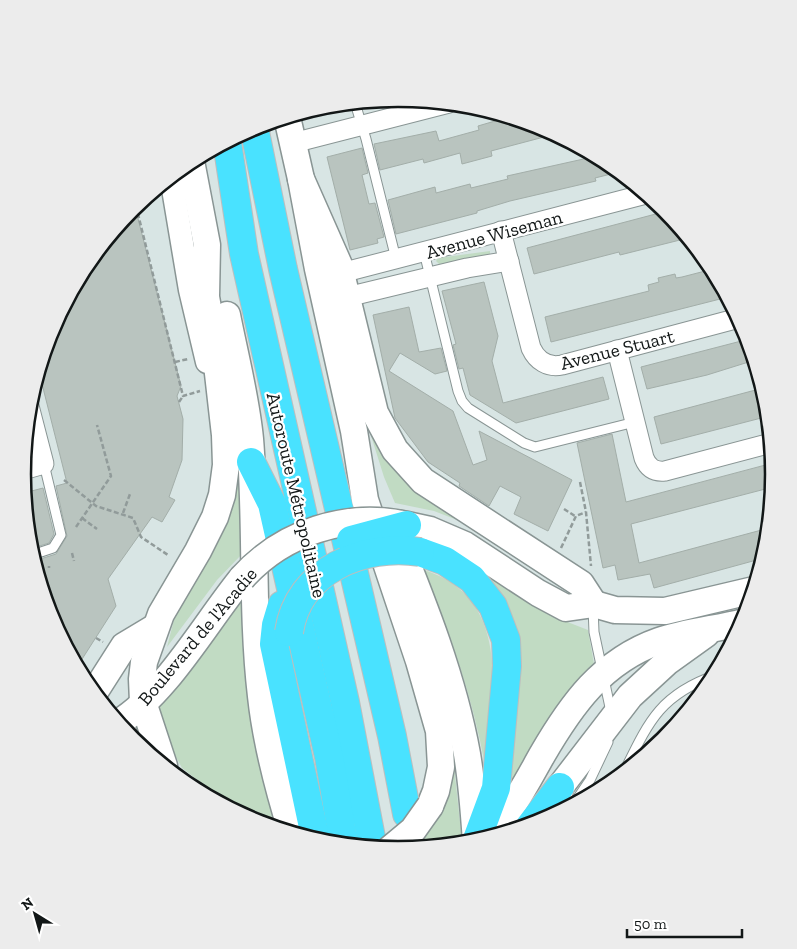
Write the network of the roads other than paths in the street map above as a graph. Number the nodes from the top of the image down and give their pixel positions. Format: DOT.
graph roads {
  1 [pos="357,109"];
  2 [pos="431,109"];
  3 [pos="289,124"];
  4 [pos="362,126"];
  5 [pos="256,136"];
  6 [pos="293,143"];
  7 [pos="228,149"];
  8 [pos="211,158"];
  9 [pos="193,170"];
  10 [pos="301,179"];
  11 [pos="172,185"];
  12 [pos="638,196"];
  13 [pos="501,231"];
  14 [pos="207,245"];
  15 [pos="424,252"];
  16 [pos="244,254"];
  17 [pos="396,259"];
  18 [pos="509,261"];
  19 [pos="430,277"];
  20 [pos="344,285"];
  21 [pos="732,320"];
  22 [pos="617,350"];
  23 [pos="212,393"];
  24 [pos="635,422"];
  25 [pos="34,426"];
  26 [pos="354,431"];
  27 [pos="764,444"];
  28 [pos="251,462"];
  29 [pos="44,464"];
  30 [pos="31,468"];
  31 [pos="408,525"];
  32 [pos="40,552"];
  33 [pos="746,592"];
  34 [pos="594,604"];
  35 [pos="734,625"];
  36 [pos="154,628"];
  37 [pos="711,631"];
  38 [pos="602,673"];
  39 [pos="703,681"];
  40 [pos="98,686"];
  41 [pos="287,697"];
  42 [pos="133,705"];
  43 [pos="613,718"];
  44 [pos="134,729"];
  45 [pos="157,751"];
  46 [pos="631,759"];
  47 [pos="567,796"];
  48 [pos="558,805"];
  49 [pos="552,808"];
  50 [pos="418,810"];
  51 [pos="290,825"];
  52 [pos="492,830"];
  53 [pos="314,832"];
  54 [pos="479,833"];
  55 [pos="475,834"];
  56 [pos="343,838"];
  57 [pos="372,841"];
  58 [pos="399,842"];
  1 -- 4 [label="lane"];
  2 -- 4 [label="street"];
  3 -- 6 [label="main road"];
  4 -- 6 [label="street"];
  4 -- 17 [label="lane"];
  5 -- 50 [label="highway, Autoroute Métropolitaine"];
  6 -- 10 [label="main road"];
  7 -- 16 [label="highway, Autoroute Métropolitaine"];
  8 -- 16 [label="highway"];
  9 -- 14 [label="main road"];
  10 -- 20 [label="main road"];
  10 -- 26 [label="main road"];
  11 -- 23 [label="street"];
  12 -- 13 [label="street, Avenue Wiseman"];
  13 -- 15 [label="street, Avenue Wiseman"];
  13 -- 18 [label="street, Avenue Stuart"];
  14 -- 23 [label="main road"];
  14 -- 28 [label="main road"];
  15 -- 17 [label="street, Avenue Wiseman"];
  15 -- 19 [label="lane"];
  16 -- 57 [label="highway, Autoroute Métropolitaine"];
  17 -- 20 [label="street, Avenue Wiseman"];
  18 -- 19 [label="street, Avenue Wiseman"];
  18 -- 22 [label="street, Avenue Stuart"];
  19 -- 20 [label="street, Avenue Wiseman"];
  19 -- 24 [label="lane"];
  20 -- 34 [label="main road"];
  21 -- 22 [label="street, Avenue Stuart"];
  22 -- 24 [label="street"];
  23 -- 36 [label="main road"];
  24 -- 27 [label="street"];
  25 -- 29 [label="street"];
  26 -- 50 [label="main road"];
  26 -- 55 [label="main road"];
  28 -- 51 [label="main road"];
  28 -- 56 [label="highway"];
  29 -- 30 [label="street"];
  29 -- 32 [label="lane"];
  31 -- 34 [label="main road, Boulevard de l'Acadie"];
  31 -- 41 [label="highway, bridge"];
  31 -- 42 [label="main road, Boulevard de l'Acadie, bridge"];
  33 -- 34 [label="main road, Boulevard de l'Acadie"];
  34 -- 38 [label="lane"];
  35 -- 37 [label="main road"];
  36 -- 40 [label="main road"];
  36 -- 42 [label="main road"];
  37 -- 38 [label="main road"];
  37 -- 43 [label="main road"];
  38 -- 43 [label="lane"];
  38 -- 52 [label="main road"];
  39 -- 46 [label="lane"];
  41 -- 53 [label="highway"];
  41 -- 54 [label="highway, bridge"];
  42 -- 44 [label="lane"];
  42 -- 45 [label="main road"];
  43 -- 47 [label="main road"];
  47 -- 48 [label="main road"];
  47 -- 49 [label="highway"];
  50 -- 58 [label="main road, bridge"];
}
